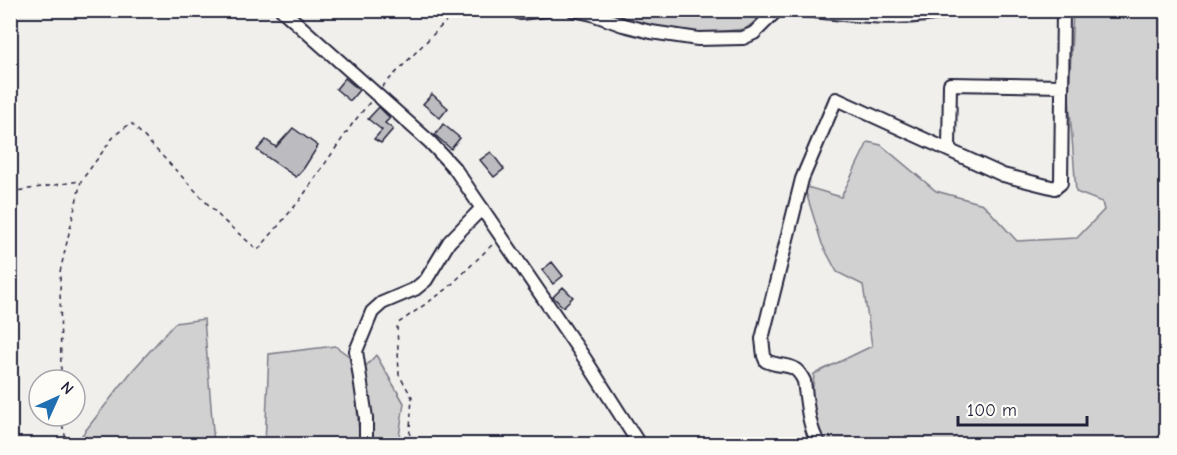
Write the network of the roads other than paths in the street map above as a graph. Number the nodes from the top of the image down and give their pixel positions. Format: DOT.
graph roads {
  1 [pos="282,10"];
  2 [pos="515,10"];
  3 [pos="547,10"];
  4 [pos="573,10"];
  5 [pos="777,10"];
  6 [pos="802,10"];
  7 [pos="952,10"];
  8 [pos="1063,10"];
  9 [pos="1062,86"];
  10 [pos="949,149"];
  11 [pos="482,208"];
  12 [pos="366,444"];
  13 [pos="639,444"];
  14 [pos="819,444"];
  1 -- 11 [label="street"];
  2 -- 3 [label="street"];
  4 -- 5 [label="street"];
  6 -- 7 [label="street"];
  8 -- 9 [label="street"];
  9 -- 10 [label="street"];
  9 -- 10 [label="street"];
  10 -- 14 [label="street"];
  11 -- 12 [label="street"];
  11 -- 13 [label="street"];
}
